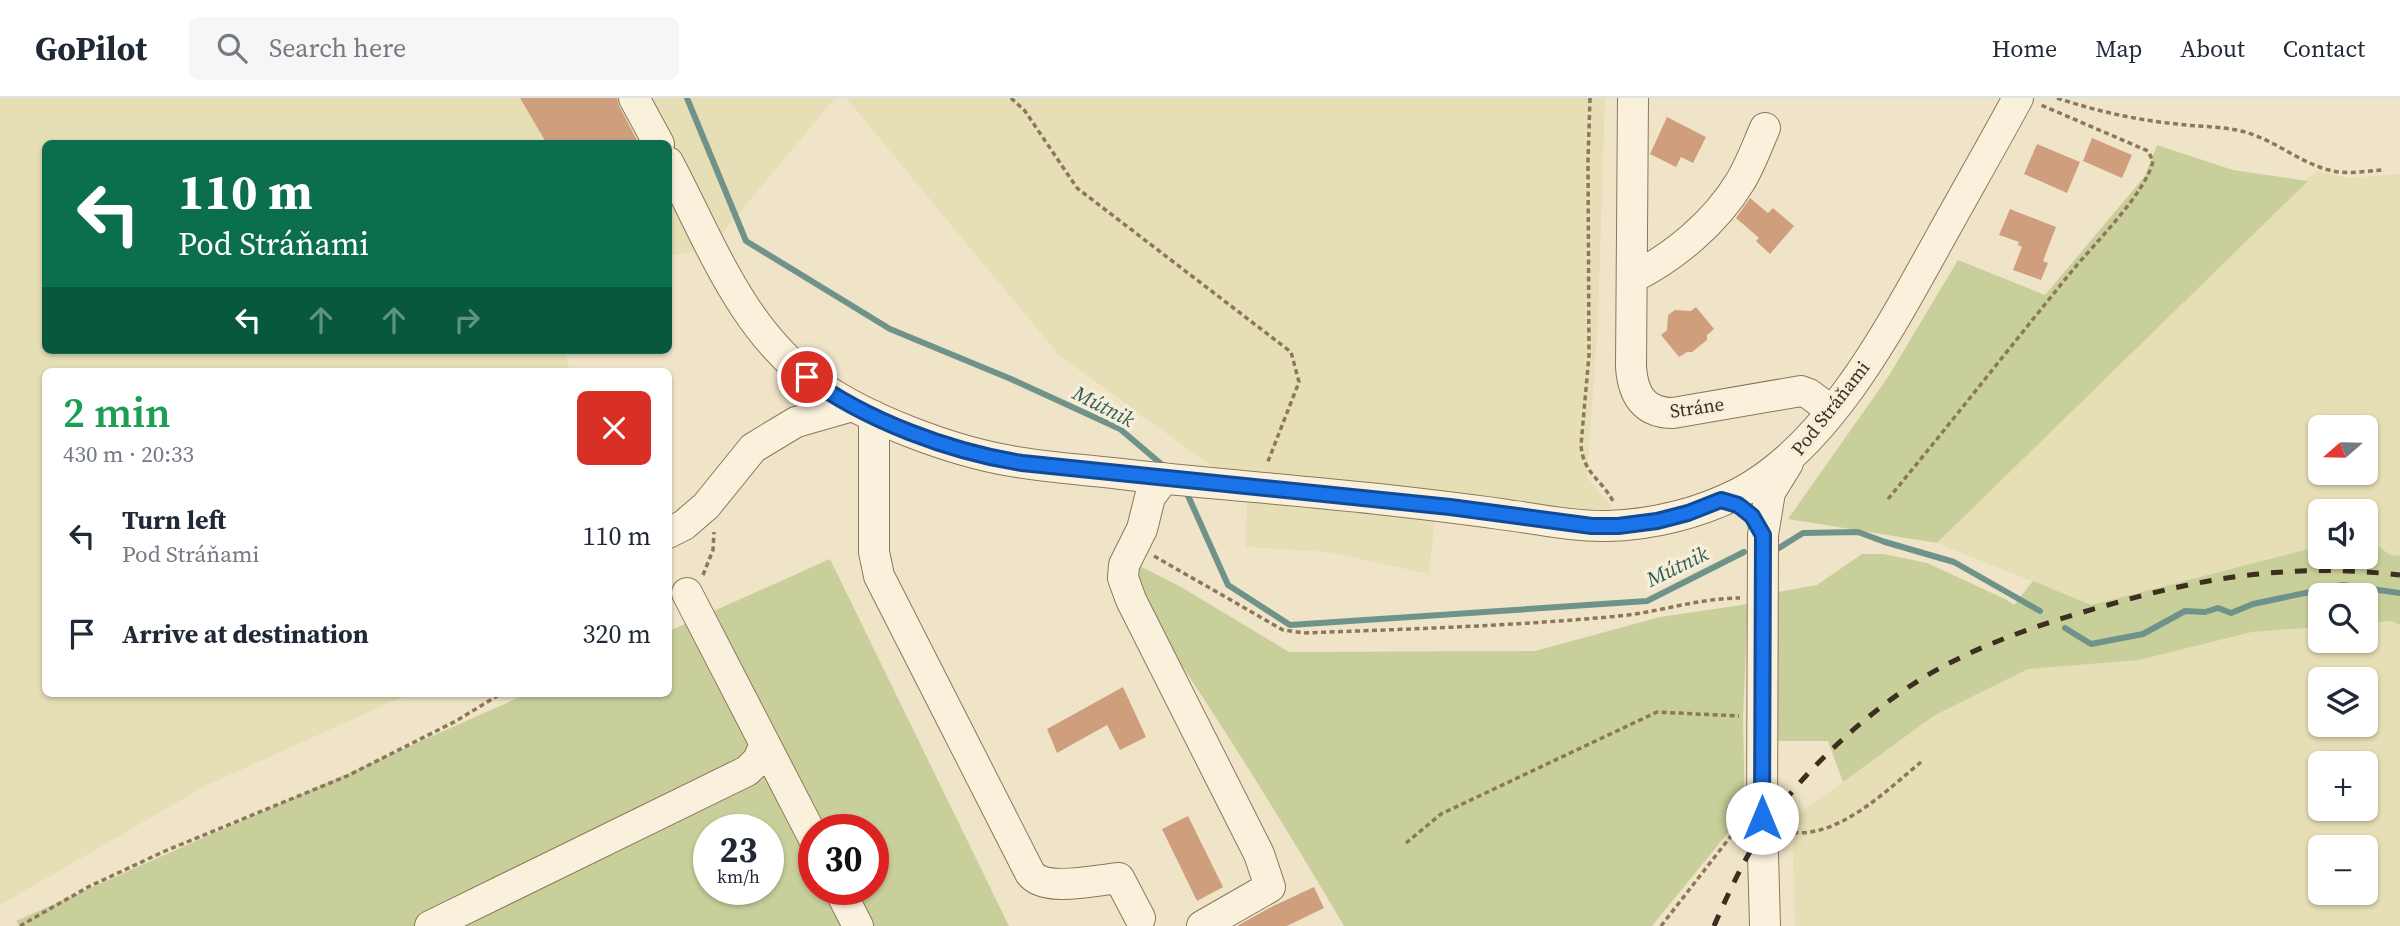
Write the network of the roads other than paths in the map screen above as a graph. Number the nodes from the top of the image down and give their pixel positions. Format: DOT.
graph roads {
  1 [pos="634,98"];
  2 [pos="1633,98"];
  3 [pos="2029,101"];
  4 [pos="1765,128"];
  5 [pos="657,140"];
  6 [pos="672,170"];
  7 [pos="1632,278"];
  8 [pos="863,411"];
  9 [pos="1832,411"];
  10 [pos="1791,458"];
  11 [pos="1171,479"];
  12 [pos="1721,500"];
  13 [pos="672,531"];
  14 [pos="1763,535"];
  15 [pos="687,593"];
  16 [pos="765,744"];
  17 [pos="801,814"];
  18 [pos="847,905"];
  19 [pos="1140,918"];
  20 [pos="430,926"];
  21 [pos="858,926"];
  22 [pos="1202,926"];
  23 [pos="1765,926"];
  1 -- 5 [label="street"];
  2 -- 7 [label="street, Stráne"];
  3 -- 9 [label="street, Pod Stráňami"];
  4 -- 7 [label="street"];
  6 -- 8 [label="street, Pod Stráňami"];
  7 -- 9 [label="street, Stráne"];
  8 -- 11 [label="street, Pod Stráňami"];
  8 -- 13 [label="street"];
  8 -- 19 [label="street"];
  9 -- 10 [label="street, Pod Stráňami"];
  10 -- 12 [label="street, Pod Stráňami"];
  10 -- 14 [label="street"];
  11 -- 12 [label="street, Pod Stráňami"];
  11 -- 22 [label="street"];
  12 -- 14 [label="street"];
  14 -- 23 [label="street"];
  15 -- 16 [label="street"];
  16 -- 17 [label="street"];
  16 -- 20 [label="street"];
  18 -- 21 [label="street"];
}
